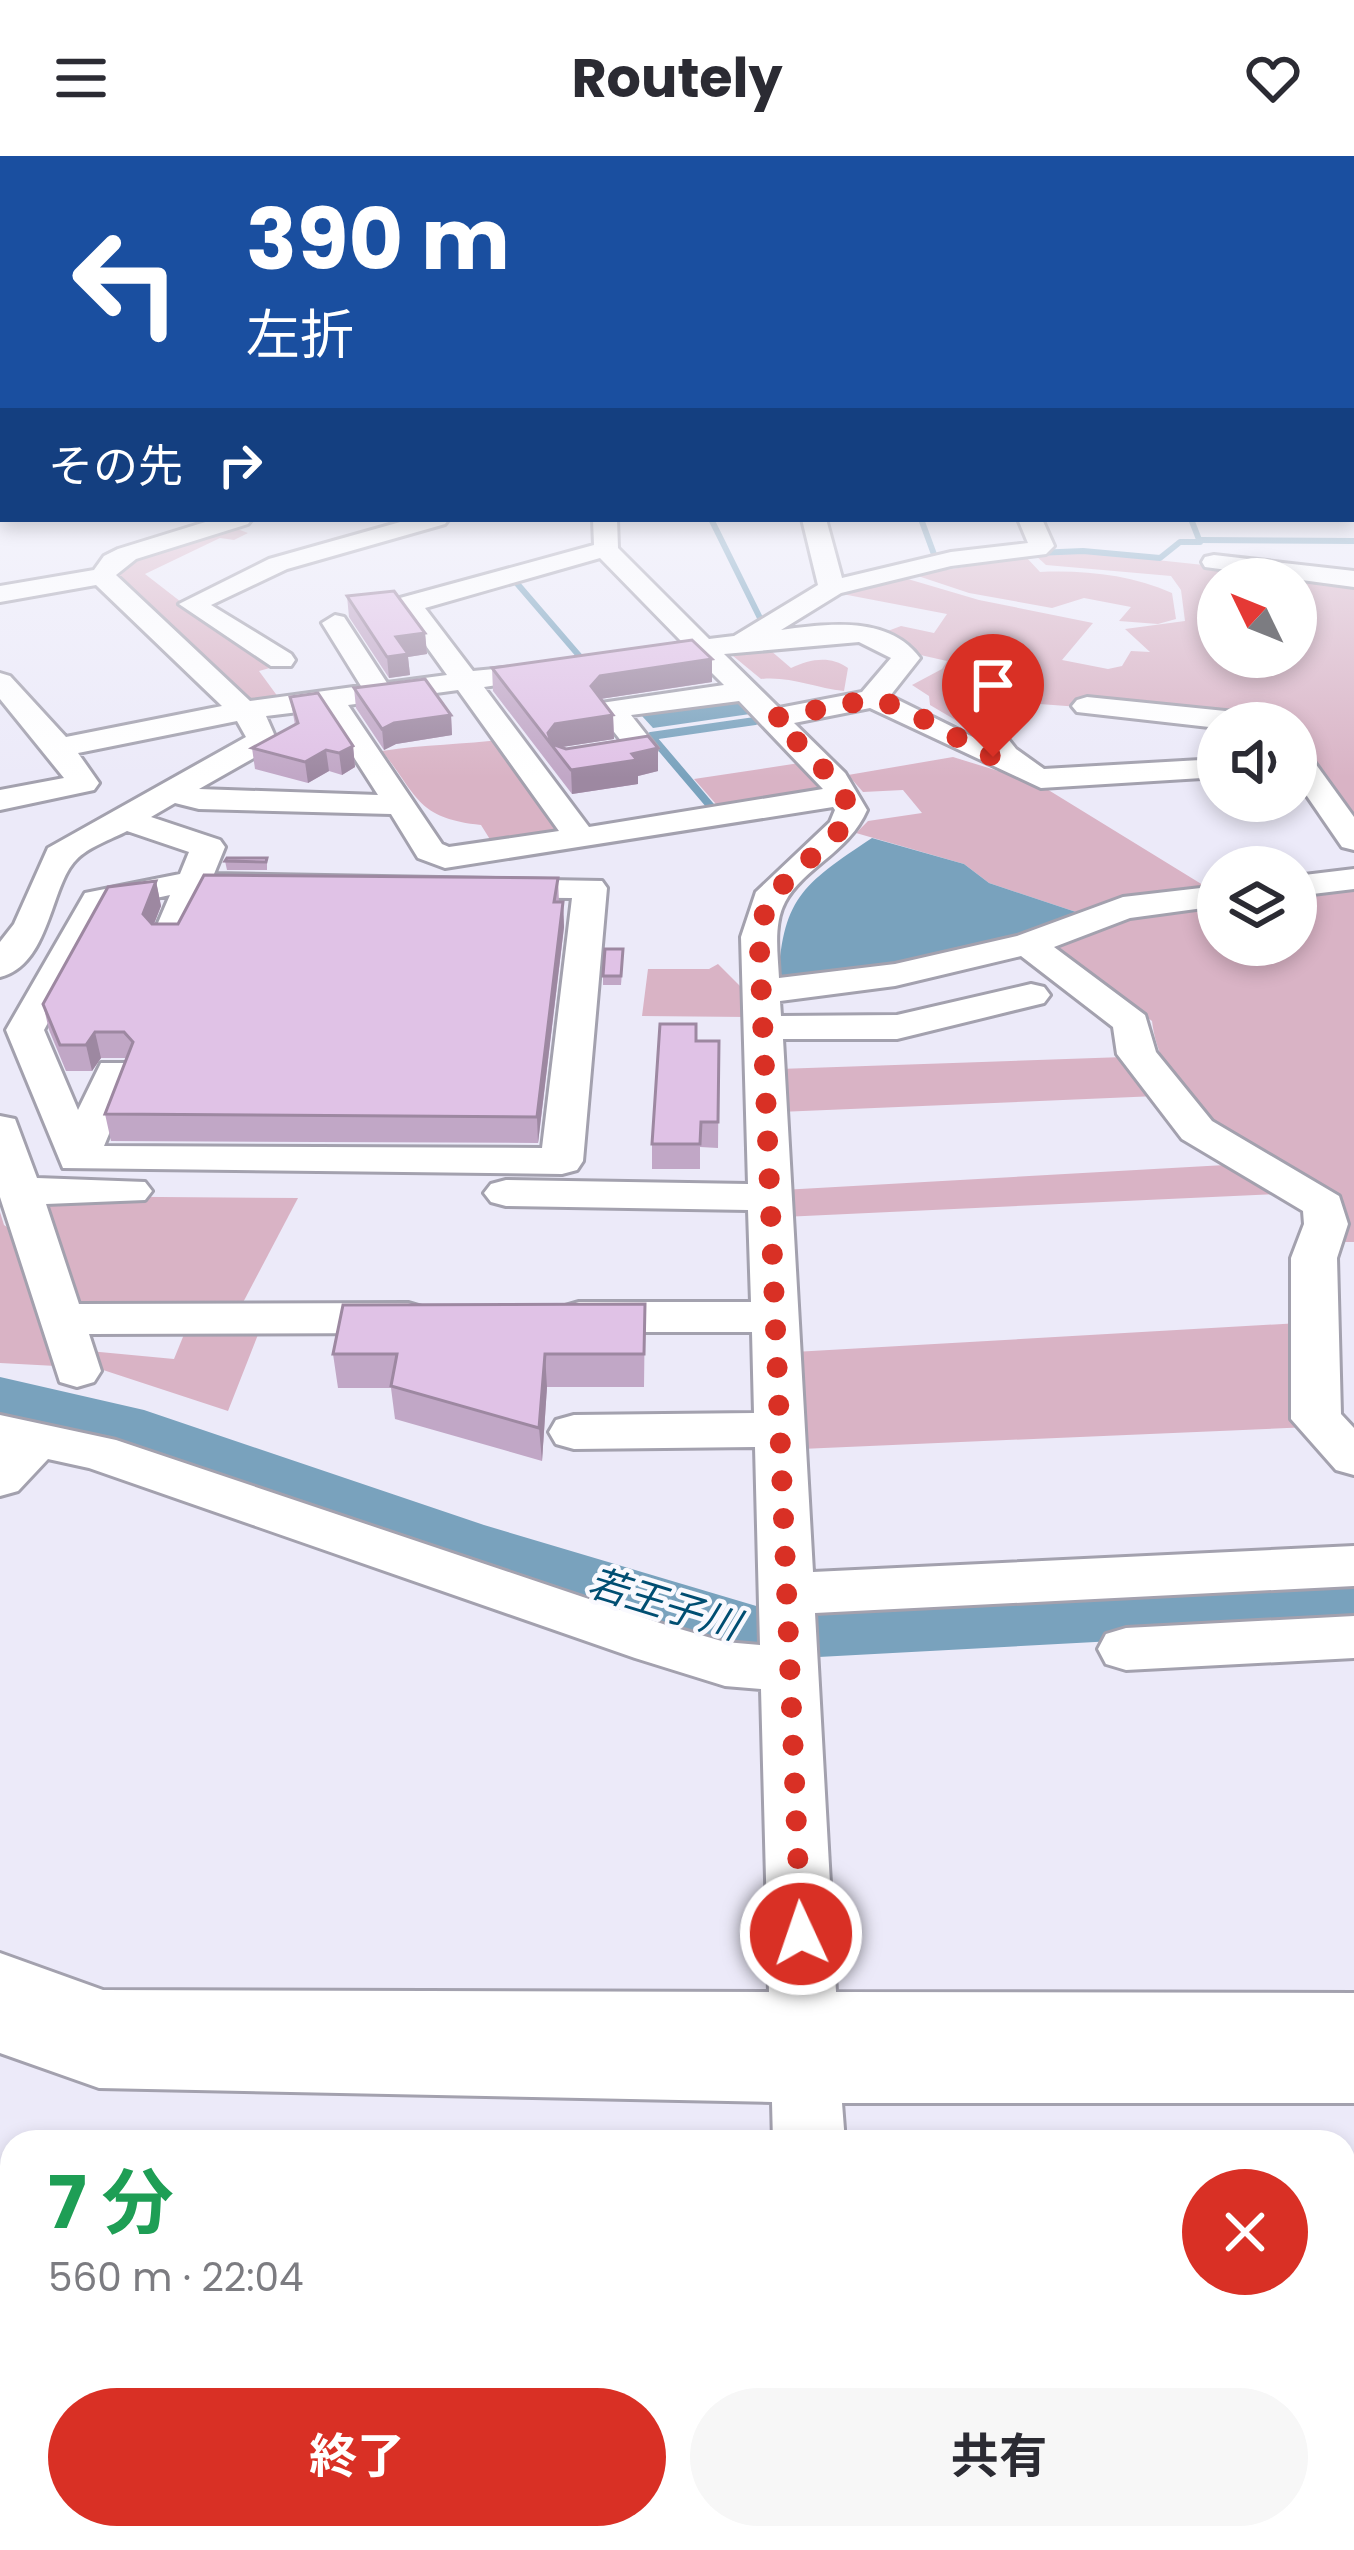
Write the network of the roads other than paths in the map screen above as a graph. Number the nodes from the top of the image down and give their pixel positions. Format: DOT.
graph roads {
  1 [pos="125,555"];
  2 [pos="307,555"];
  3 [pos="586,555"];
  4 [pos="612,555"];
  5 [pos="823,555"];
  6 [pos="988,555"];
  7 [pos="1317,575"];
  8 [pos="102,576"];
  9 [pos="1354,579"];
  10 [pos="832,588"];
  11 [pos="0,594"];
  12 [pos="335,623"];
  13 [pos="741,643"];
  14 [pos="704,649"];
  15 [pos="659,655"];
  16 [pos="281,660"];
  17 [pos="592,663"];
  18 [pos="466,680"];
  19 [pos="429,685"];
  20 [pos="2,687"];
  21 [pos="746,691"];
  22 [pos="380,692"];
  23 [pos="872,699"];
  24 [pos="334,704"];
  25 [pos="1088,706"];
  26 [pos="242,711"];
  27 [pos="1197,717"];
  28 [pos="453,718"];
  29 [pos="774,718"];
  30 [pos="979,721"];
  31 [pos="262,741"];
  32 [pos="59,748"];
  33 [pos="1006,758"];
  34 [pos="568,759"];
  35 [pos="1197,769"];
  36 [pos="1317,788"];
  37 [pos="171,793"];
  38 [pos="846,795"];
  39 [pos="0,800"];
  40 [pos="401,805"];
  41 [pos="124,819"];
  42 [pos="581,838"];
  43 [pos="1354,839"];
  44 [pos="1354,879"];
  45 [pos="1317,883"];
  46 [pos="193,884"];
  47 [pos="1197,899"];
  48 [pos="170,938"];
  49 [pos="1028,944"];
  50 [pos="0,966"];
  51 [pos="1031,995"];
  52 [pos="760,1010"];
  53 [pos="115,1071"];
  54 [pos="0,1128"];
  55 [pos="78,1159"];
  56 [pos="21,1191"];
  57 [pos="767,1197"];
  58 [pos="772,1317"];
  59 [pos="441,1318"];
  60 [pos="536,1318"];
  61 [pos="62,1319"];
  62 [pos="77,1371"];
  63 [pos="779,1430"];
  64 [pos="574,1432"];
  65 [pos="12,1450"];
  66 [pos="1354,1458"];
  67 [pos="1354,1566"];
  68 [pos="787,1631"];
  69 [pos="1354,1637"];
  70 [pos="1126,1649"];
  71 [pos="0,1983"];
  72 [pos="0,2022"];
  73 [pos="1354,2024"];
  74 [pos="806,2047"];
  75 [pos="1354,2071"];
  76 [pos="809,2130"];
  1 -- 8 [label="street"];
  2 -- 16 [label="street"];
  3 -- 18 [label="street"];
  4 -- 14 [label="street"];
  5 -- 10 [label="street"];
  6 -- 10 [label="street"];
  7 -- 9 [label="street"];
  8 -- 11 [label="street"];
  8 -- 26 [label="street"];
  10 -- 13 [label="street"];
  12 -- 22 [label="street"];
  13 -- 14 [label="street"];
  13 -- 23 [label="street"];
  14 -- 15 [label="street"];
  14 -- 21 [label="street"];
  17 -- 18 [label="street"];
  18 -- 19 [label="street"];
  18 -- 42 [label="street"];
  19 -- 22 [label="street"];
  19 -- 28 [label="street"];
  20 -- 32 [label="street"];
  21 -- 29 [label="street"];
  21 -- 34 [label="street"];
  22 -- 24 [label="street"];
  23 -- 29 [label="street"];
  23 -- 33 [label="street"];
  24 -- 26 [label="street"];
  24 -- 31 [label="street"];
  24 -- 40 [label="street"];
  25 -- 27 [label="street"];
  26 -- 31 [label="street"];
  26 -- 32 [label="street"];
  29 -- 38 [label="street"];
  30 -- 33 [label="street"];
  31 -- 37 [label="street"];
  32 -- 39 [label="street"];
  33 -- 35 [label="street"];
  36 -- 43 [label="street"];
  37 -- 40 [label="street"];
  37 -- 41 [label="street"];
  38 -- 42 [label="street"];
  38 -- 52 [label="street"];
  40 -- 42 [label="street"];
  41 -- 46 [label="street"];
  41 -- 50 [label="street"];
  44 -- 45 [label="street"];
  46 -- 48 [label="street"];
  46 -- 55 [label="street"];
  46 -- 55 [label="street"];
  47 -- 49 [label="street"];
  49 -- 52 [label="street"];
  49 -- 66 [label="street"];
  51 -- 52 [label="street"];
  52 -- 57 [label="street"];
  53 -- 55 [label="street"];
  54 -- 56 [label="street"];
  56 -- 57 [label="street"];
  56 -- 61 [label="street"];
  57 -- 58 [label="street"];
  58 -- 60 [label="street"];
  58 -- 63 [label="street"];
  59 -- 61 [label="street"];
  61 -- 62 [label="street"];
  63 -- 64 [label="street"];
  63 -- 68 [label="street"];
  65 -- 68 [label="street"];
  67 -- 68 [label="street"];
  68 -- 74 [label="street"];
  69 -- 70 [label="street"];
  71 -- 74 [label="street"];
  72 -- 74 [label="street"];
  73 -- 74 [label="street"];
  74 -- 75 [label="street"];
  74 -- 76 [label="street"];
}
